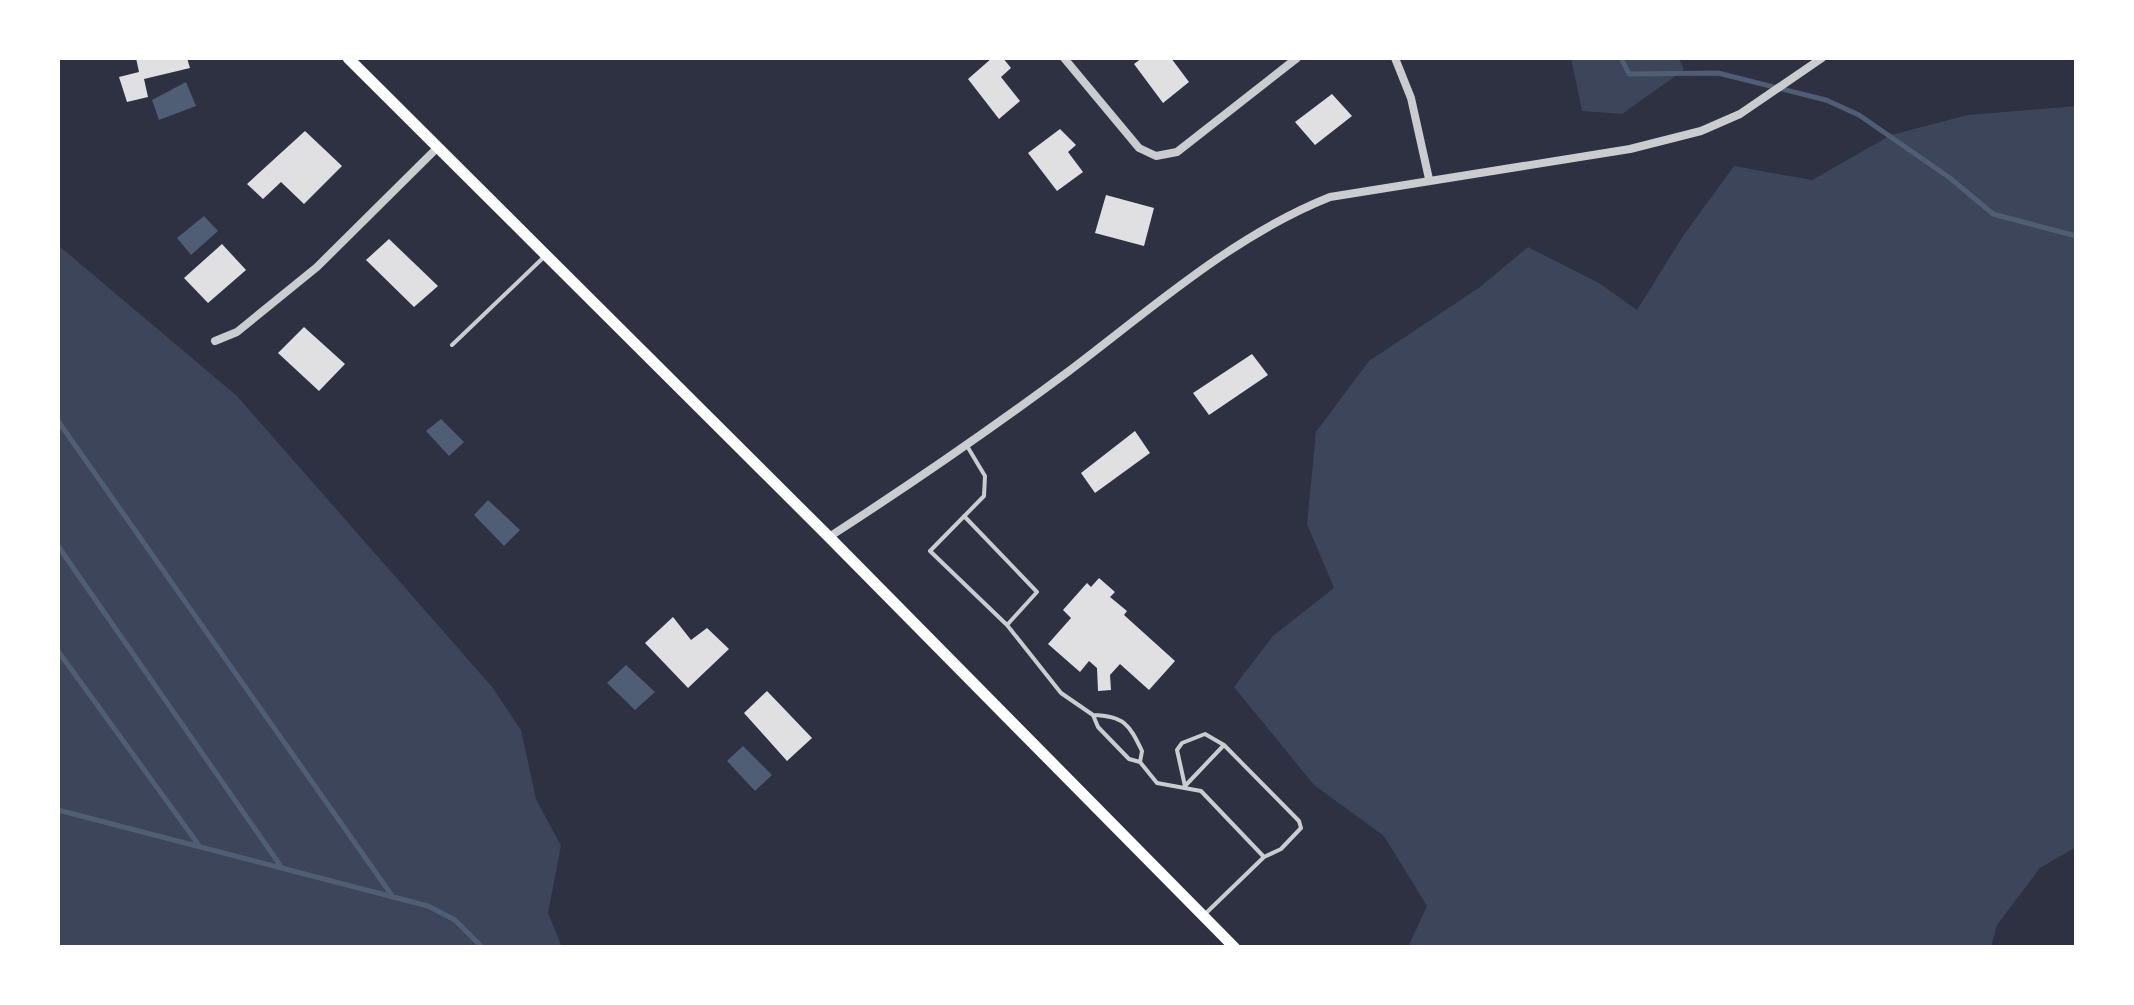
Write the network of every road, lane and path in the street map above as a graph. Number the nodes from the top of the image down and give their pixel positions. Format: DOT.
graph roads {
  1 [pos="348,58"];
  2 [pos="1064,58"];
  3 [pos="1297,58"];
  4 [pos="1394,58"];
  5 [pos="1822,58"];
  6 [pos="438,147"];
  7 [pos="1429,179"];
  8 [pos="544,256"];
  9 [pos="215,341"];
  10 [pos="452,345"];
  11 [pos="967,446"];
  12 [pos="964,516"];
  13 [pos="829,537"];
  14 [pos="1007,625"];
  15 [pos="1093,716"];
  16 [pos="1224,745"];
  17 [pos="1140,762"];
  18 [pos="1185,786"];
  19 [pos="1264,857"];
  20 [pos="1204,916"];
  21 [pos="1235,948"];
  1 -- 6 [label="main road"];
  2 -- 3 [label="street"];
  4 -- 7 [label="street"];
  5 -- 7 [label="street"];
  6 -- 8 [label="main road"];
  6 -- 9 [label="street"];
  7 -- 11 [label="street"];
  8 -- 10 [label="lane"];
  8 -- 13 [label="main road"];
  11 -- 12 [label="lane"];
  11 -- 13 [label="street"];
  12 -- 14 [label="lane"];
  12 -- 14 [label="lane"];
  13 -- 20 [label="main road"];
  14 -- 15 [label="lane"];
  15 -- 17 [label="lane"];
  15 -- 17 [label="lane"];
  16 -- 18 [label="lane"];
  16 -- 18 [label="lane"];
  16 -- 19 [label="lane"];
  17 -- 18 [label="lane"];
  18 -- 19 [label="lane"];
  19 -- 20 [label="lane"];
  20 -- 21 [label="main road"];
}
